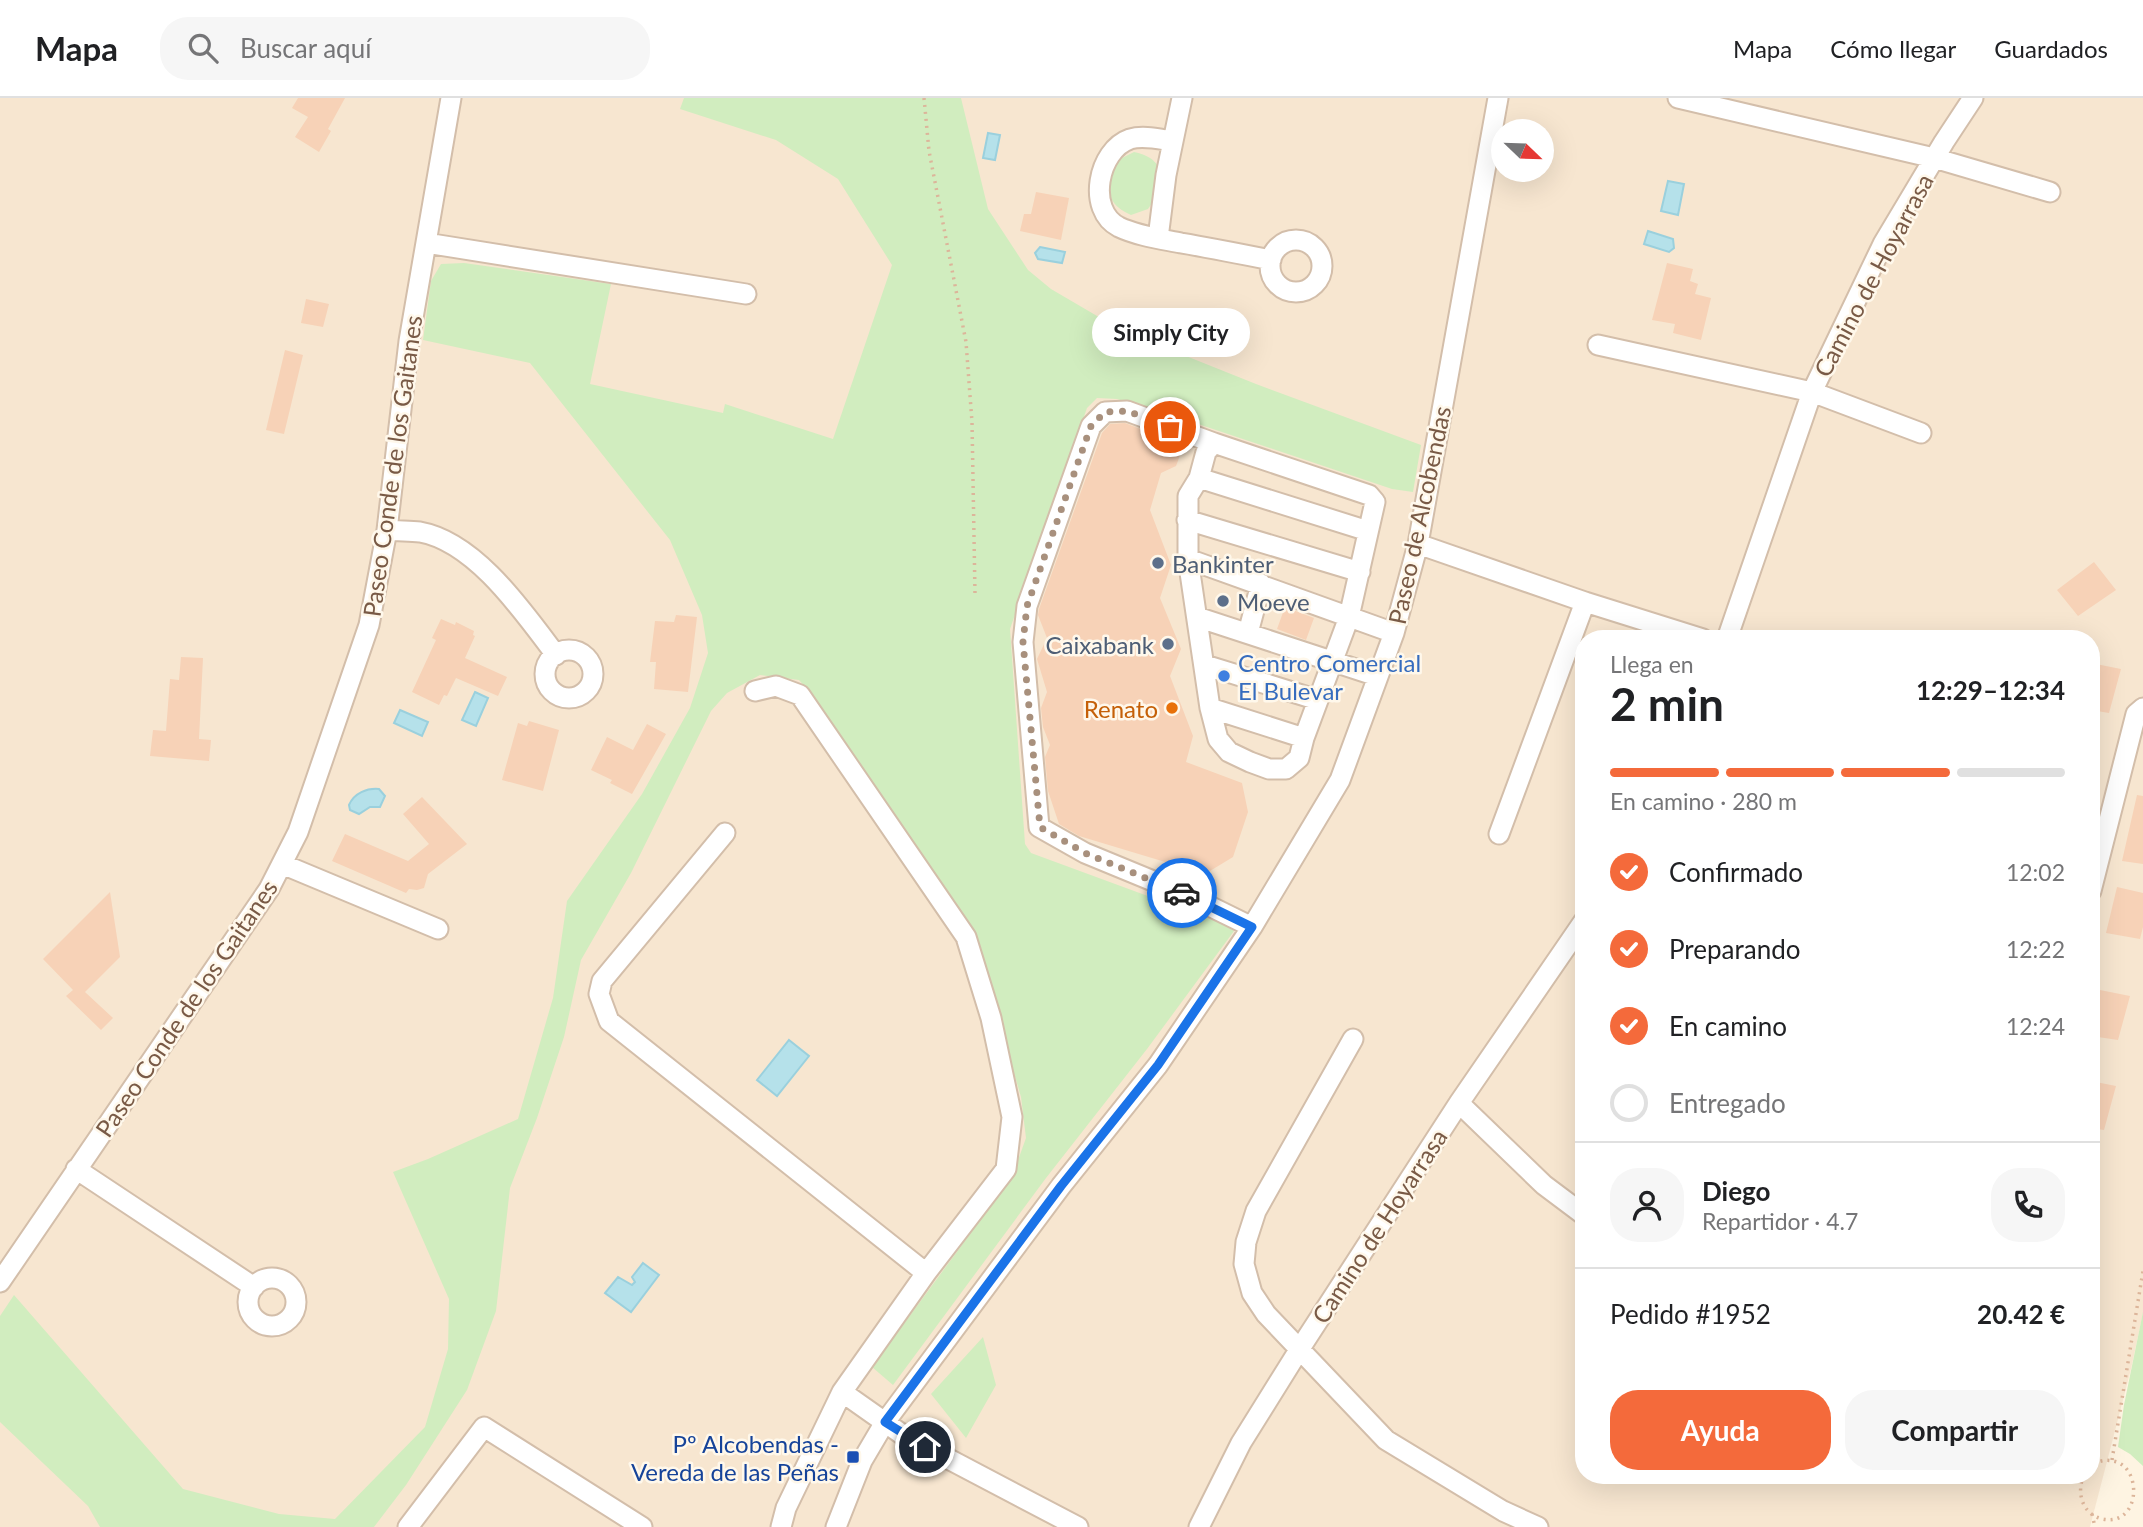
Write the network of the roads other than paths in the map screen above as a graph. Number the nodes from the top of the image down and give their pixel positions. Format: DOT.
graph roads {
  1 [pos="451,98"];
  2 [pos="1182,98"];
  3 [pos="1499,98"];
  4 [pos="1678,98"];
  5 [pos="1973,98"];
  6 [pos="1172,141"];
  7 [pos="1934,158"];
  8 [pos="2050,192"];
  9 [pos="1158,238"];
  10 [pos="426,243"];
  11 [pos="1271,260"];
  12 [pos="746,295"];
  13 [pos="1598,345"];
  14 [pos="1812,392"];
  15 [pos="1921,432"];
  16 [pos="1214,443"];
  17 [pos="1199,478"];
  18 [pos="1187,520"];
  19 [pos="387,530"];
  20 [pos="1368,531"];
  21 [pos="1418,544"];
  22 [pos="1188,559"];
  23 [pos="1360,572"];
  24 [pos="1261,584"];
  25 [pos="1585,602"];
  26 [pos="1197,617"];
  27 [pos="1349,617"];
  28 [pos="1674,630"];
  29 [pos="1730,630"];
  30 [pos="1248,633"];
  31 [pos="1394,633"];
  32 [pos="556,655"];
  33 [pos="1333,661"];
  34 [pos="1205,665"];
  35 [pos="1377,676"];
  36 [pos="755,691"];
  37 [pos="1318,700"];
  38 [pos="1210,708"];
  39 [pos="2143,708"];
  40 [pos="1304,738"];
  41 [pos="725,833"];
  42 [pos="1499,834"];
  43 [pos="2100,856"];
  44 [pos="282,864"];
  45 [pos="1252,927"];
  46 [pos="438,929"];
  47 [pos="1575,934"];
  48 [pos="1353,1039"];
  49 [pos="1459,1103"];
  50 [pos="76,1170"];
  51 [pos="1575,1208"];
  52 [pos="926,1273"];
  53 [pos="0,1282"];
  54 [pos="254,1287"];
  55 [pos="1300,1350"];
  56 [pos="842,1392"];
  57 [pos="885,1422"];
  58 [pos="408,1527"];
  59 [pos="642,1527"];
  60 [pos="781,1527"];
  61 [pos="836,1527"];
  62 [pos="1078,1527"];
  63 [pos="1199,1527"];
  64 [pos="1538,1527"];
  1 -- 10 [label="street, Paseo Conde de los Gaitanes"];
  2 -- 6 [label="street"];
  3 -- 21 [label="street, Paseo de Alcobendas"];
  4 -- 7 [label="street, Camino de Hoyarrasa"];
  5 -- 7 [label="street, Camino de Hoyarrasa"];
  6 -- 9 [label="street"];
  6 -- 9 [label="street"];
  7 -- 8 [label="street, Camino de Hoyarrasa"];
  7 -- 14 [label="street, Camino de Hoyarrasa"];
  9 -- 11 [label="street"];
  10 -- 12 [label="street"];
  10 -- 19 [label="street, Paseo Conde de los Gaitanes"];
  13 -- 14 [label="street, Camino de Hoyarrasa"];
  14 -- 15 [label="street, Camino de Hoyarrasa"];
  14 -- 29 [label="street, Camino de Hoyarrasa"];
  16 -- 17 [label="street"];
  16 -- 20 [label="street"];
  16 -- 45 [label="street"];
  17 -- 18 [label="street"];
  17 -- 20 [label="street"];
  18 -- 22 [label="street"];
  18 -- 23 [label="street"];
  19 -- 32 [label="street"];
  19 -- 44 [label="street, Paseo Conde de los Gaitanes"];
  20 -- 23 [label="street"];
  21 -- 25 [label="street"];
  21 -- 31 [label="street, Paseo de Alcobendas"];
  22 -- 24 [label="street"];
  22 -- 26 [label="street"];
  23 -- 27 [label="street"];
  24 -- 27 [label="street"];
  24 -- 30 [label="street"];
  25 -- 28 [label="street"];
  25 -- 42 [label="street"];
  26 -- 30 [label="street"];
  26 -- 34 [label="street"];
  27 -- 31 [label="street"];
  27 -- 33 [label="street"];
  30 -- 33 [label="street"];
  31 -- 35 [label="street, Paseo de Alcobendas"];
  33 -- 35 [label="street"];
  33 -- 37 [label="street"];
  34 -- 37 [label="street"];
  34 -- 38 [label="street"];
  35 -- 45 [label="street, Paseo de Alcobendas"];
  36 -- 52 [label="street"];
  37 -- 40 [label="street"];
  38 -- 40 [label="street"];
  38 -- 40 [label="street"];
  39 -- 43 [label="street"];
  41 -- 52 [label="street"];
  44 -- 46 [label="street"];
  44 -- 50 [label="street, Paseo Conde de los Gaitanes"];
  45 -- 57 [label="street, Paseo de Alcobendas"];
  47 -- 49 [label="street, Camino de Hoyarrasa"];
  48 -- 55 [label="street, Camino de Hoyarrasa"];
  49 -- 51 [label="street, Camino de Hoyarrasa"];
  49 -- 55 [label="street, Camino de Hoyarrasa"];
  50 -- 53 [label="street, Paseo Conde de los Gaitanes"];
  50 -- 54 [label="street"];
  52 -- 56 [label="street"];
  55 -- 63 [label="street, Camino de Hoyarrasa"];
  55 -- 64 [label="street, Camino de Hoyarrasa"];
  56 -- 57 [label="street"];
  56 -- 60 [label="street"];
  57 -- 61 [label="street, Paseo de Alcobendas"];
  57 -- 62 [label="street"];
  58 -- 59 [label="street"];
}
